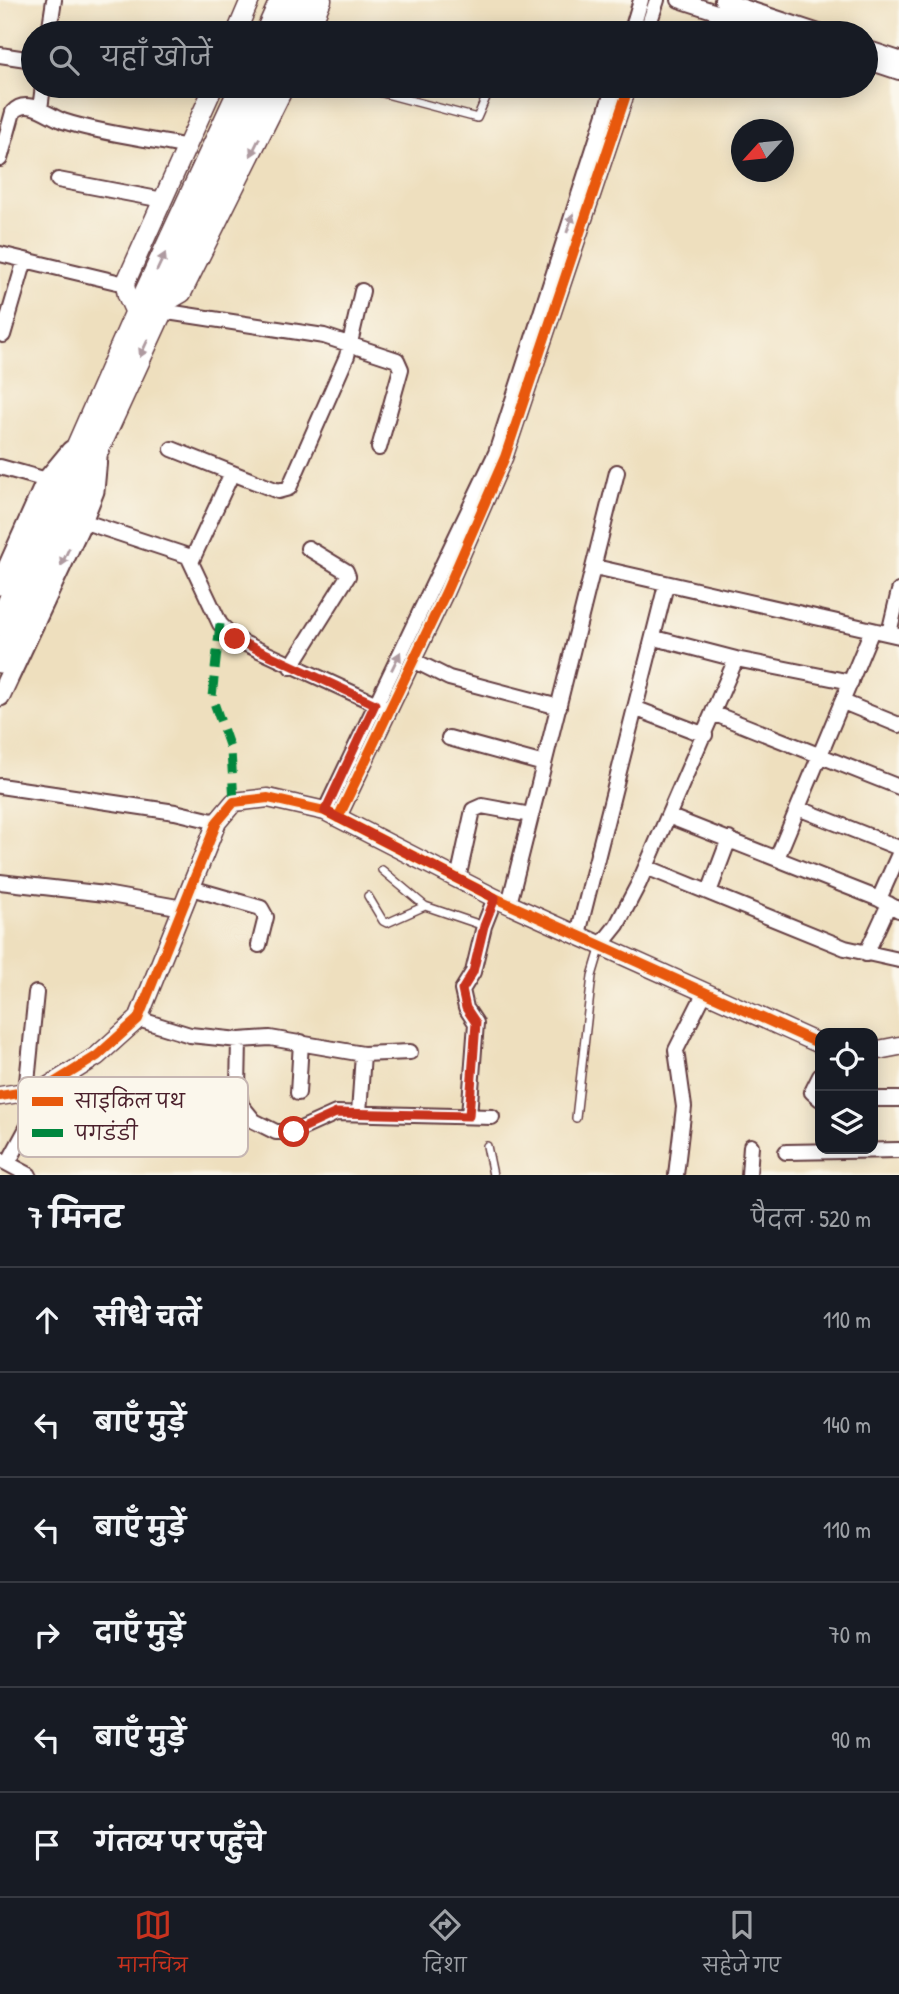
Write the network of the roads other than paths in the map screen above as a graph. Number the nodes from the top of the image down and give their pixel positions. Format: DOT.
graph roads {
  1 [pos="54,0"];
  2 [pos="250,0"];
  3 [pos="282,0"];
  4 [pos="322,0"];
  5 [pos="641,0"];
  6 [pos="657,0"];
  7 [pos="679,0"];
  8 [pos="722,0"];
  9 [pos="308,18"];
  10 [pos="51,21"];
  11 [pos="241,21"];
  12 [pos="277,21"];
  13 [pos="635,21"];
  14 [pos="650,21"];
  15 [pos="743,21"];
  16 [pos="786,21"];
  17 [pos="878,52"];
  18 [pos="0,55"];
  19 [pos="21,58"];
  20 [pos="899,59"];
  21 [pos="878,65"];
  22 [pos="899,72"];
  23 [pos="41,98"];
  24 [pos="209,98"];
  25 [pos="237,98"];
  26 [pos="259,98"];
  27 [pos="279,98"];
  28 [pos="401,98"];
  29 [pos="486,98"];
  30 [pos="610,98"];
  31 [pos="625,98"];
  32 [pos="40,108"];
  33 [pos="188,146"];
  34 [pos="0,159"];
  35 [pos="58,180"];
  36 [pos="163,200"];
  37 [pos="0,254"];
  38 [pos="26,260"];
  39 [pos="125,284"];
  40 [pos="362,291"];
  41 [pos="163,307"];
  42 [pos="136,315"];
  43 [pos="3,335"];
  44 [pos="352,344"];
  45 [pos="91,441"];
  46 [pos="379,448"];
  47 [pos="172,449"];
  48 [pos="0,467"];
  49 [pos="617,472"];
  50 [pos="232,473"];
  51 [pos="47,480"];
  52 [pos="82,521"];
  53 [pos="308,548"];
  54 [pos="192,561"];
  55 [pos="595,567"];
  56 [pos="666,585"];
  57 [pos="899,591"];
  58 [pos="8,606"];
  59 [pos="872,630"];
  60 [pos="894,635"];
  61 [pos="655,638"];
  62 [pos="736,659"];
  63 [pos="413,660"];
  64 [pos="0,661"];
  65 [pos="291,667"];
  66 [pos="851,681"];
  67 [pos="0,696"];
  68 [pos="843,702"];
  69 [pos="382,707"];
  70 [pos="559,707"];
  71 [pos="637,709"];
  72 [pos="715,714"];
  73 [pos="899,725"];
  74 [pos="705,735"];
  75 [pos="449,738"];
  76 [pos="818,757"];
  77 [pos="544,764"];
  78 [pos="0,786"];
  79 [pos="899,787"];
  80 [pos="798,808"];
  81 [pos="332,814"];
  82 [pos="531,815"];
  83 [pos="668,816"];
  84 [pos="217,822"];
  85 [pos="729,839"];
  86 [pos="899,848"];
  87 [pos="899,854"];
  88 [pos="776,858"];
  89 [pos="646,867"];
  90 [pos="382,870"];
  91 [pos="458,878"];
  92 [pos="0,882"];
  93 [pos="191,888"];
  94 [pos="709,892"];
  95 [pos="368,896"];
  96 [pos="502,901"];
  97 [pos="889,905"];
  98 [pos="425,906"];
  99 [pos="183,908"];
  100 [pos="484,926"];
  101 [pos="578,934"];
  102 [pos="601,945"];
  103 [pos="259,946"];
  104 [pos="866,954"];
  105 [pos="899,960"];
  106 [pos="705,992"];
  107 [pos="36,993"];
  108 [pos="138,1019"];
  109 [pos="239,1040"];
  110 [pos="301,1042"];
  111 [pos="815,1042"];
  112 [pos="899,1046"];
  113 [pos="878,1050"];
  114 [pos="410,1052"];
  115 [pos="363,1054"];
  116 [pos="35,1077"];
  117 [pos="59,1077"];
  118 [pos="239,1077"];
  119 [pos="18,1093"];
  120 [pos="298,1093"];
  121 [pos="0,1096"];
  122 [pos="878,1099"];
  123 [pos="899,1100"];
  124 [pos="359,1113"];
  125 [pos="248,1115"];
  126 [pos="469,1116"];
  127 [pos="492,1117"];
  128 [pos="576,1118"];
  129 [pos="18,1140"];
  130 [pos="487,1146"];
  131 [pos="751,1146"];
  132 [pos="899,1150"];
  133 [pos="786,1152"];
  134 [pos="4,1161"];
  135 [pos="29,1175"];
  136 [pos="493,1175"];
  137 [pos="676,1175"];
  138 [pos="749,1175"];
  1 -- 10 [label="street"];
  2 -- 11 [label="street"];
  3 -- 12 [label="highway"];
  4 -- 9 [label="street"];
  5 -- 13 [label="street"];
  6 -- 14 [label="street"];
  7 -- 15 [label="street"];
  8 -- 16 [label="street"];
  17 -- 20 [label="street"];
  18 -- 19 [label="street"];
  21 -- 22 [label="street"];
  23 -- 32 [label="street"];
  24 -- 33 [label="street"];
  42 -- 25 [label="highway, one-way"];
  26 -- 41 [label="highway"];
  27 -- 41 [label="street, one-way"];
  28 -- 29 [label="lane"];
  69 -- 30 [label="street, one-way"];
  31 -- 63 [label="street"];
  32 -- 33 [label="street"];
  32 -- 34 [label="street"];
  33 -- 36 [label="street"];
  35 -- 36 [label="street"];
  36 -- 39 [label="street"];
  37 -- 38 [label="street"];
  38 -- 39 [label="street"];
  38 -- 43 [label="street"];
  39 -- 42 [label="street"];
  40 -- 44 [label="street"];
  41 -- 44 [label="street"];
  41 -- 45 [label="highway, one-way"];
  42 -- 45 [label="highway"];
  44 -- 46 [label="street"];
  44 -- 50 [label="street"];
  45 -- 51 [label="main road"];
  45 -- 52 [label="main road"];
  45 -- 58 [label="highway"];
  47 -- 50 [label="street"];
  48 -- 51 [label="street"];
  49 -- 55 [label="street"];
  50 -- 54 [label="street"];
  51 -- 58 [label="main road"];
  52 -- 54 [label="street"];
  52 -- 67 [label="main road, one-way"];
  53 -- 65 [label="street"];
  54 -- 65 [label="street"];
  55 -- 56 [label="street"];
  55 -- 70 [label="street"];
  56 -- 59 [label="street"];
  56 -- 61 [label="street"];
  57 -- 60 [label="street"];
  58 -- 64 [label="highway"];
  59 -- 60 [label="street"];
  59 -- 66 [label="street"];
  61 -- 62 [label="street"];
  61 -- 71 [label="street"];
  62 -- 66 [label="street"];
  62 -- 72 [label="street"];
  63 -- 69 [label="street"];
  63 -- 70 [label="street"];
  65 -- 69 [label="street"];
  66 -- 68 [label="street"];
  68 -- 73 [label="street"];
  68 -- 76 [label="street"];
  69 -- 81 [label="street"];
  70 -- 77 [label="street"];
  71 -- 74 [label="street"];
  71 -- 101 [label="street"];
  72 -- 74 [label="street"];
  72 -- 76 [label="street"];
  74 -- 83 [label="street"];
  75 -- 77 [label="street"];
  76 -- 79 [label="street"];
  76 -- 80 [label="street"];
  77 -- 82 [label="street"];
  78 -- 84 [label="street"];
  80 -- 86 [label="street"];
  80 -- 88 [label="street"];
  81 -- 84 [label="street"];
  81 -- 91 [label="street"];
  82 -- 91 [label="street"];
  82 -- 96 [label="street"];
  83 -- 85 [label="street"];
  83 -- 89 [label="street"];
  84 -- 93 [label="street"];
  85 -- 88 [label="street"];
  85 -- 94 [label="street"];
  87 -- 97 [label="street"];
  88 -- 97 [label="street"];
  89 -- 94 [label="street"];
  89 -- 102 [label="street"];
  90 -- 98 [label="lane"];
  91 -- 96 [label="street"];
  92 -- 99 [label="street"];
  93 -- 99 [label="street"];
  93 -- 103 [label="street"];
  94 -- 104 [label="street"];
  95 -- 98 [label="lane"];
  96 -- 100 [label="street"];
  96 -- 101 [label="street"];
  97 -- 104 [label="street"];
  98 -- 100 [label="lane"];
  99 -- 108 [label="street"];
  100 -- 126 [label="street"];
  101 -- 102 [label="street"];
  102 -- 106 [label="street"];
  102 -- 128 [label="lane"];
  104 -- 105 [label="street"];
  106 -- 111 [label="street"];
  106 -- 137 [label="street"];
  107 -- 116 [label="street"];
  108 -- 109 [label="street"];
  108 -- 117 [label="street"];
  109 -- 110 [label="street"];
  109 -- 118 [label="street"];
  110 -- 115 [label="street"];
  110 -- 120 [label="street"];
  112 -- 113 [label="street"];
  114 -- 115 [label="street"];
  115 -- 124 [label="street"];
  119 -- 121 [label="street"];
  122 -- 123 [label="street"];
  124 -- 125 [label="street"];
  124 -- 126 [label="street"];
  126 -- 127 [label="street"];
  129 -- 134 [label="street"];
  130 -- 136 [label="lane"];
  131 -- 138 [label="street"];
  132 -- 133 [label="street"];
  134 -- 135 [label="street"];
}
